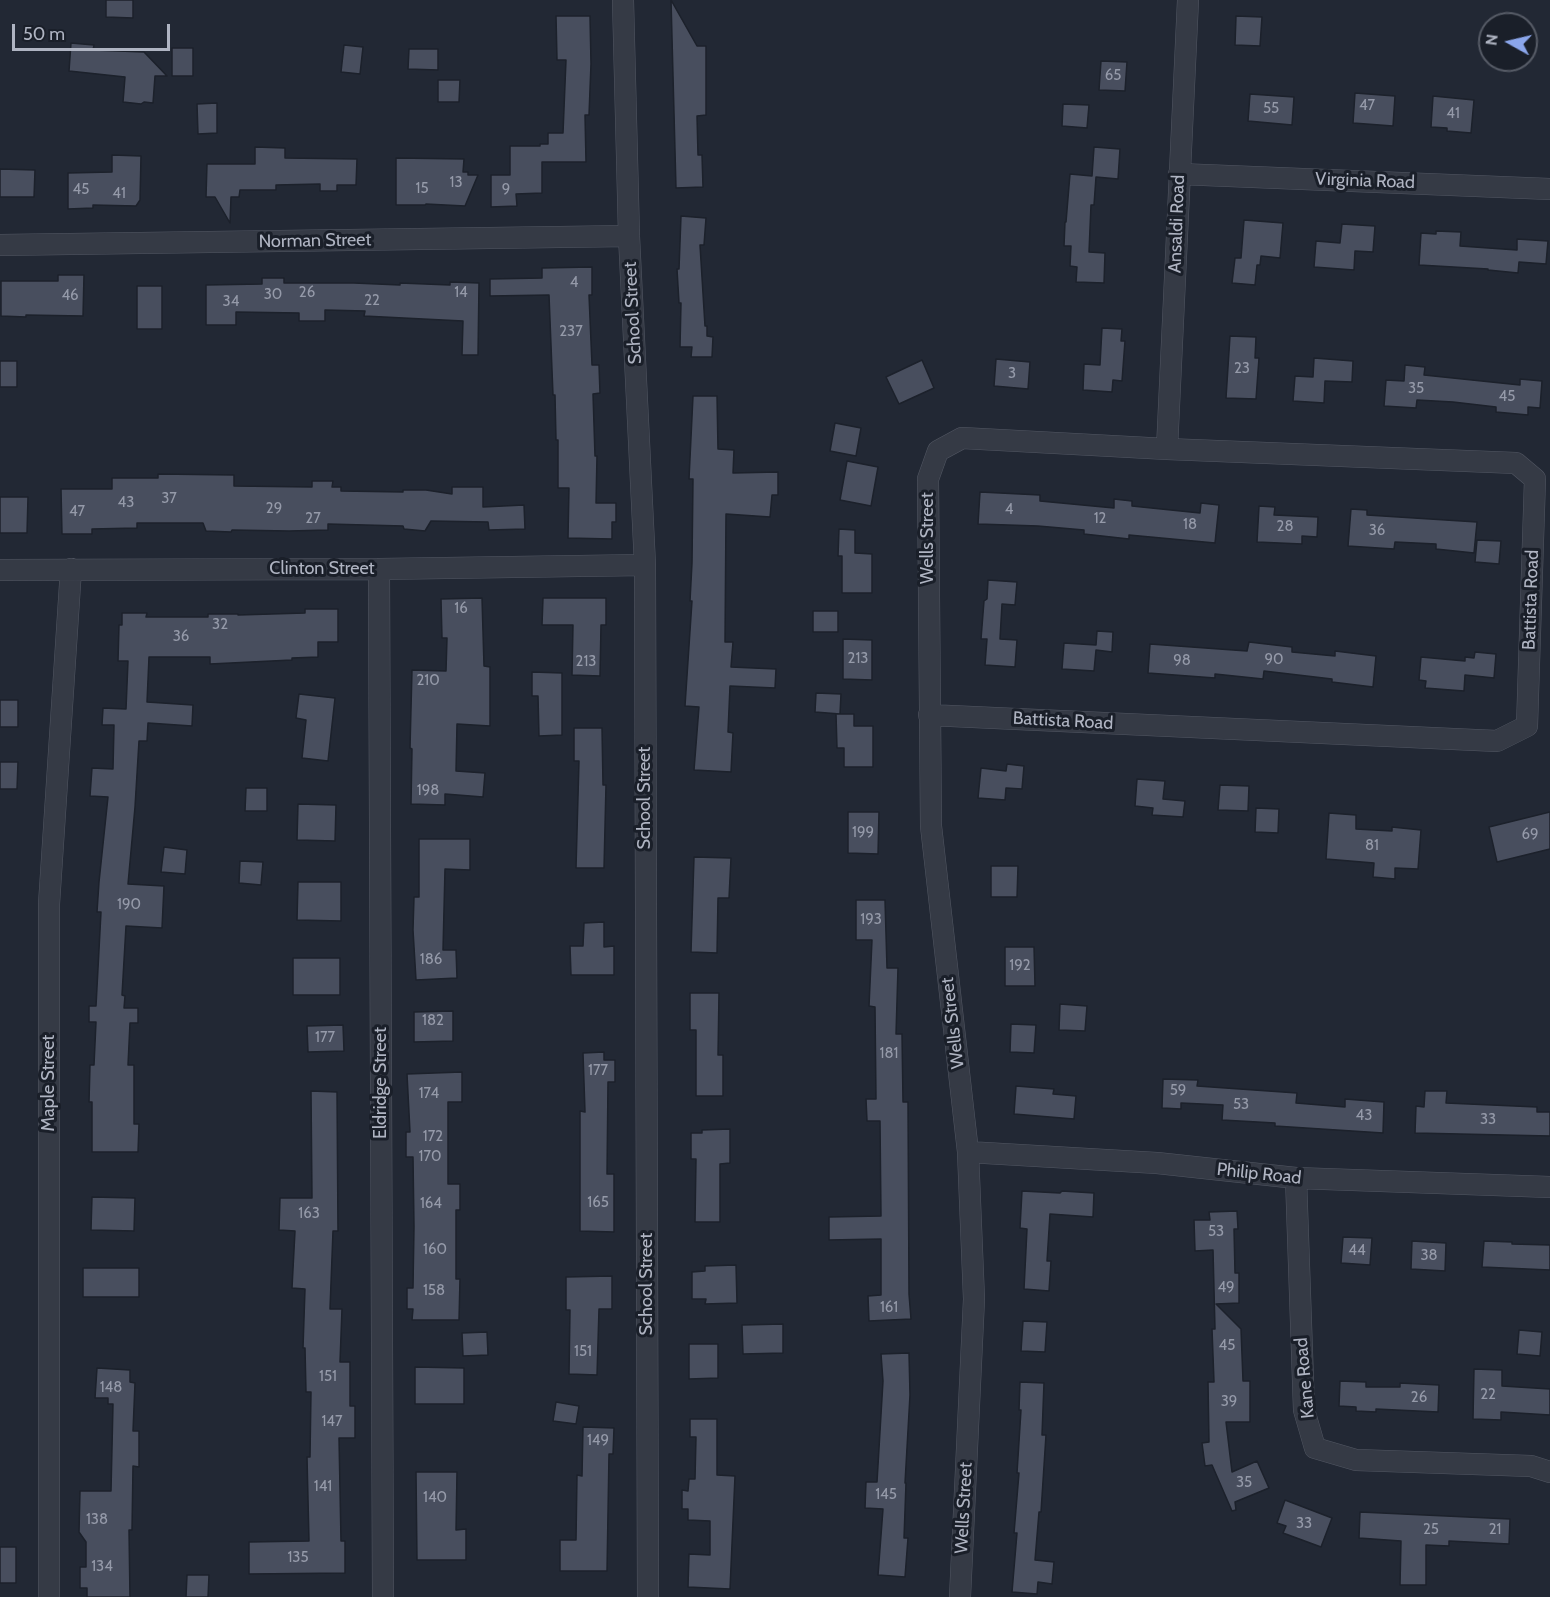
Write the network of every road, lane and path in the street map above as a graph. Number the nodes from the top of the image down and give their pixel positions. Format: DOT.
graph roads {
  1 [pos="623,0"];
  2 [pos="1188,0"];
  3 [pos="1179,174"];
  4 [pos="1550,189"];
  5 [pos="629,236"];
  6 [pos="0,245"];
  7 [pos="1167,449"];
  8 [pos="938,451"];
  9 [pos="645,565"];
  10 [pos="71,569"];
  11 [pos="379,569"];
  12 [pos="0,570"];
  13 [pos="929,715"];
  14 [pos="968,1152"];
  15 [pos="1296,1178"];
  16 [pos="1550,1188"];
  17 [pos="1550,1472"];
  18 [pos="49,1597"];
  19 [pos="383,1597"];
  20 [pos="648,1597"];
  21 [pos="960,1597"];
  1 -- 5 [label="street, School Street"];
  2 -- 3 [label="street, Ansaldi Road"];
  3 -- 4 [label="street, Virginia Road"];
  3 -- 7 [label="street, Ansaldi Road"];
  5 -- 6 [label="street, Norman Street"];
  5 -- 9 [label="street, School Street"];
  7 -- 8 [label="street, Battista Road"];
  7 -- 13 [label="street, Battista Road"];
  8 -- 13 [label="street, Wells Street"];
  9 -- 11 [label="street, Clinton Street"];
  9 -- 20 [label="street, School Street"];
  10 -- 11 [label="street, Clinton Street"];
  10 -- 12 [label="street, Clinton Street"];
  10 -- 18 [label="street, Maple Street"];
  11 -- 19 [label="street, Eldridge Street"];
  13 -- 14 [label="street, Wells Street"];
  14 -- 15 [label="street, Philip Road"];
  14 -- 21 [label="street, Wells Street"];
  15 -- 16 [label="street, Philip Road"];
  15 -- 17 [label="street, Kane Road"];
}
